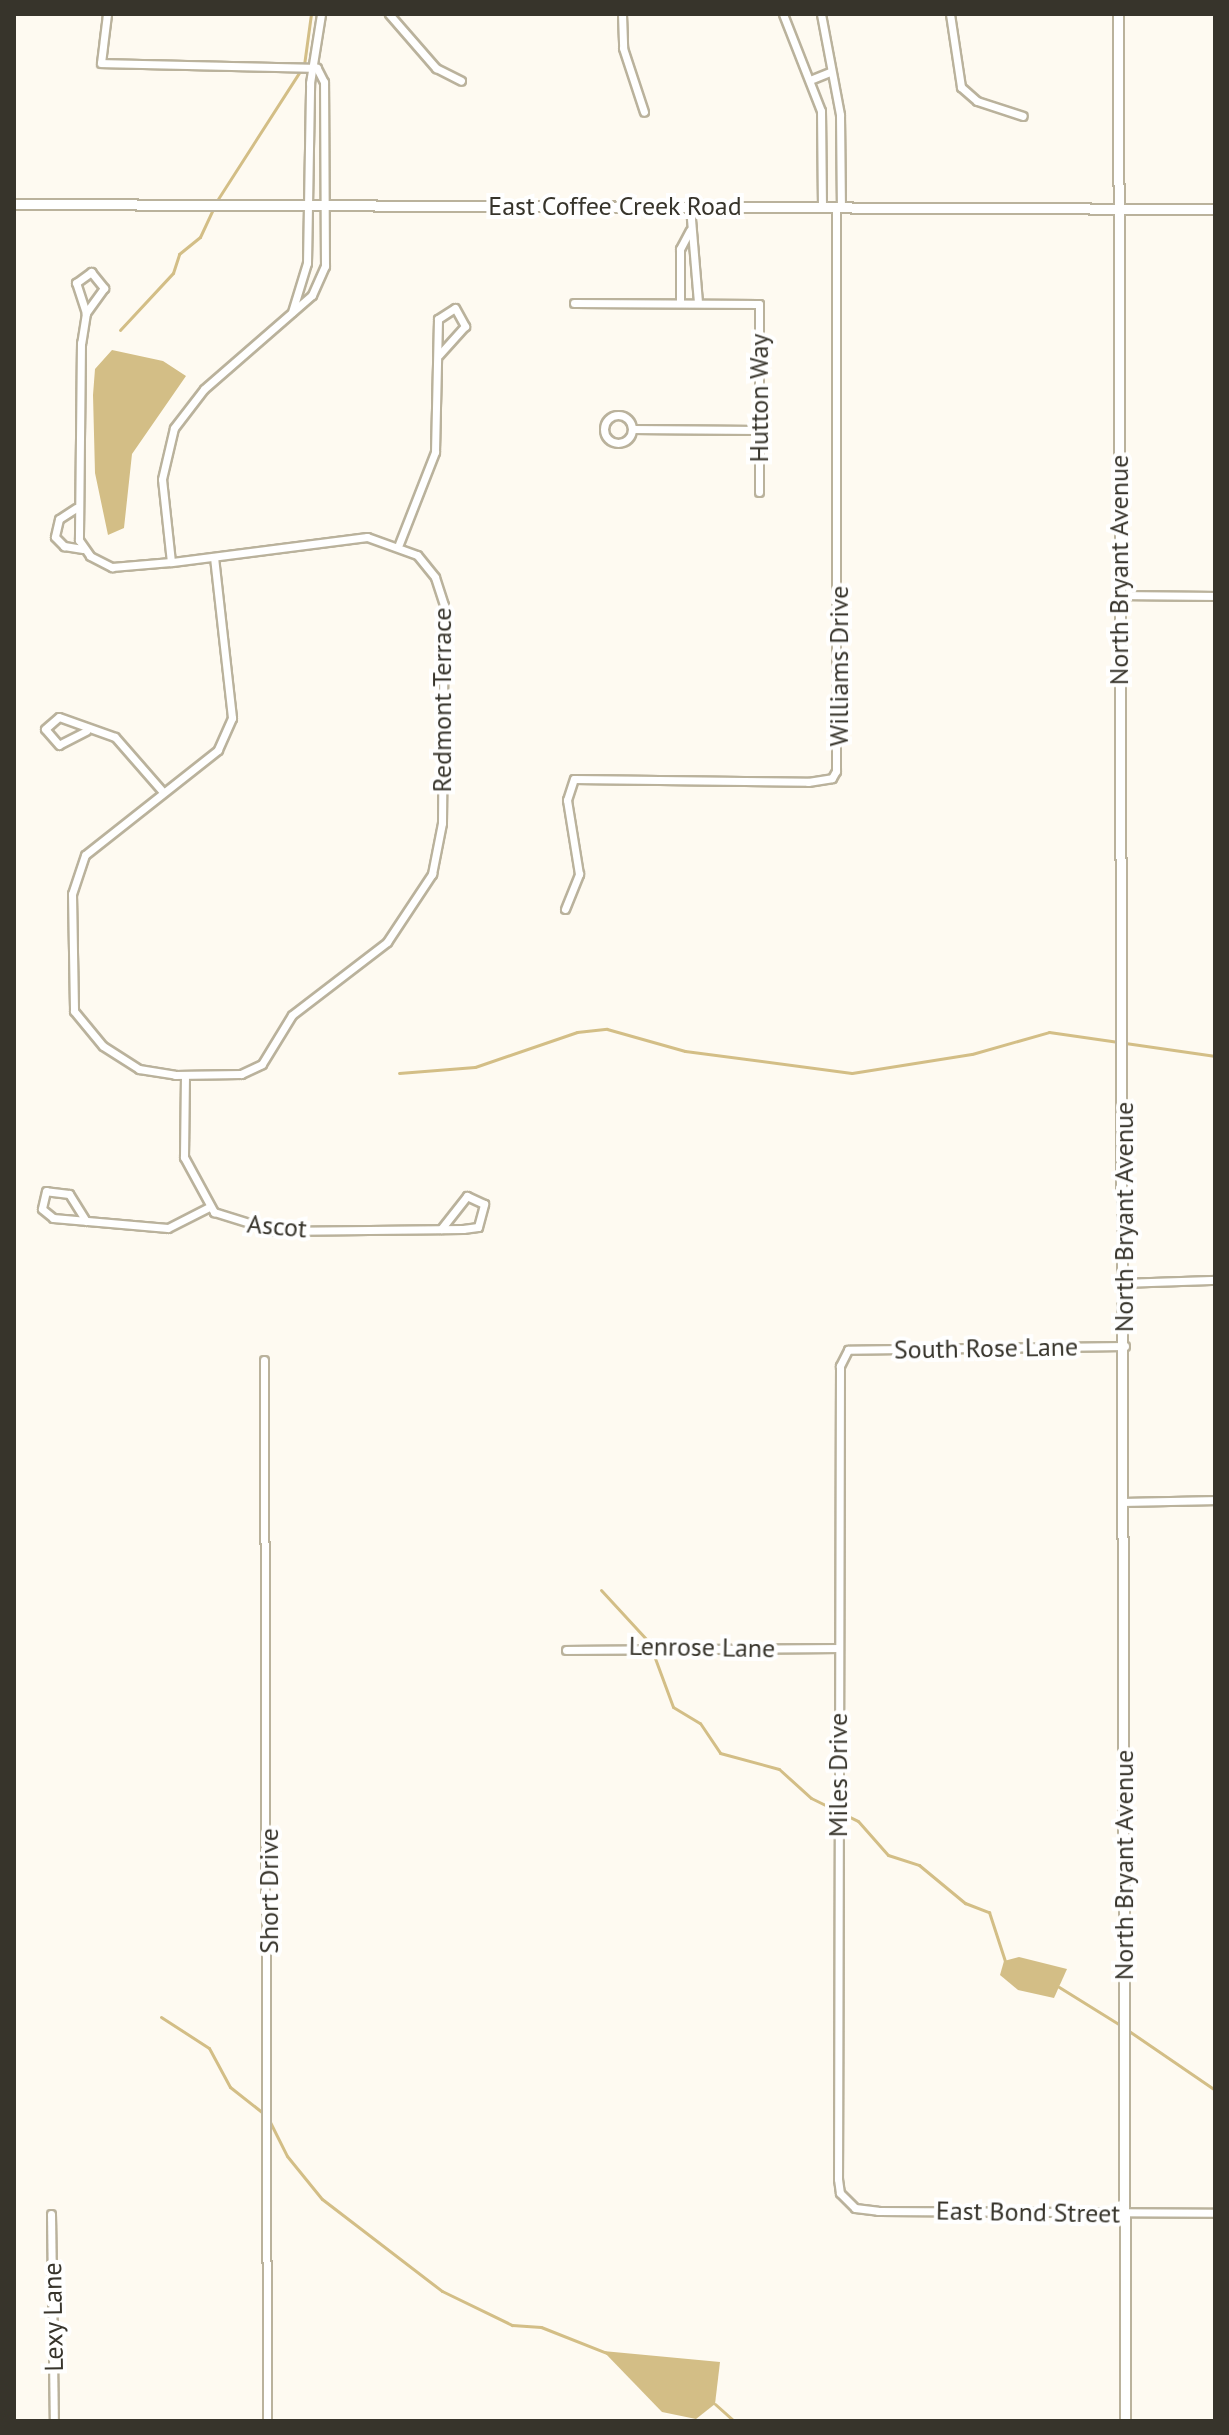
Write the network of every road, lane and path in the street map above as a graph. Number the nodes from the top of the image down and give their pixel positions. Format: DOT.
graph roads {
  1 [pos="107,14"];
  2 [pos="321,14"];
  3 [pos="389,14"];
  4 [pos="622,14"];
  5 [pos="783,14"];
  6 [pos="821,14"];
  7 [pos="950,14"];
  8 [pos="1118,14"];
  9 [pos="317,68"];
  10 [pos="830,72"];
  11 [pos="810,80"];
  12 [pos="461,81"];
  13 [pos="644,112"];
  14 [pos="1023,116"];
  15 [pos="14,204"];
  16 [pos="309,205"];
  17 [pos="325,205"];
  18 [pos="690,207"];
  19 [pos="822,207"];
  20 [pos="839,207"];
  21 [pos="1117,209"];
  22 [pos="1215,209"];
  23 [pos="690,230"];
  24 [pos="574,303"];
  25 [pos="680,303"];
  26 [pos="698,303"];
  27 [pos="86,313"];
  28 [pos="291,314"];
  29 [pos="439,355"];
  30 [pos="632,429"];
  31 [pos="759,430"];
  32 [pos="759,492"];
  33 [pos="76,508"];
  34 [pos="399,544"];
  35 [pos="83,549"];
  36 [pos="214,557"];
  37 [pos="171,562"];
  38 [pos="1119,595"];
  39 [pos="1215,596"];
  40 [pos="86,731"];
  41 [pos="163,792"];
  42 [pos="565,909"];
  43 [pos="185,1075"];
  44 [pos="209,1207"];
  45 [pos="86,1221"];
  46 [pos="441,1229"];
  47 [pos="1215,1280"];
  48 [pos="1124,1283"];
  49 [pos="1125,1346"];
  50 [pos="848,1350"];
  51 [pos="264,1360"];
  52 [pos="1215,1500"];
  53 [pos="1125,1502"];
  54 [pos="838,1648"];
  55 [pos="566,1650"];
  56 [pos="844,2200"];
  57 [pos="1123,2213"];
  58 [pos="1215,2213"];
  59 [pos="51,2214"];
  60 [pos="54,2421"];
  61 [pos="267,2421"];
  62 [pos="1125,2421"];
  1 -- 9 [label="street"];
  2 -- 9 [label="street"];
  3 -- 12 [label="street"];
  4 -- 13 [label="street"];
  5 -- 11 [label="street"];
  6 -- 10 [label="street"];
  7 -- 14 [label="street"];
  8 -- 21 [label="street, North Bryant Avenue"];
  9 -- 16 [label="street"];
  9 -- 17 [label="street"];
  10 -- 11 [label="street"];
  10 -- 20 [label="street"];
  11 -- 19 [label="street"];
  15 -- 16 [label="street, East Coffee Creek Road"];
  16 -- 17 [label="street, East Coffee Creek Road"];
  16 -- 28 [label="street"];
  17 -- 18 [label="street, East Coffee Creek Road"];
  17 -- 28 [label="street"];
  18 -- 19 [label="street, East Coffee Creek Road"];
  18 -- 23 [label="street"];
  19 -- 20 [label="street, East Coffee Creek Road"];
  20 -- 21 [label="street, East Coffee Creek Road"];
  20 -- 42 [label="street, Williams Drive"];
  21 -- 22 [label="street, East Coffee Creek Road"];
  21 -- 38 [label="street, North Bryant Avenue"];
  23 -- 25 [label="street"];
  23 -- 26 [label="street"];
  24 -- 25 [label="street"];
  25 -- 26 [label="street"];
  26 -- 31 [label="street, Hutton Way"];
  27 -- 27 [label="street"];
  27 -- 33 [label="street"];
  28 -- 37 [label="street"];
  29 -- 29 [label="street"];
  29 -- 34 [label="street"];
  30 -- 30 [label="street"];
  30 -- 31 [label="street"];
  31 -- 32 [label="street, Hutton Way"];
  33 -- 35 [label="street"];
  33 -- 35 [label="street"];
  34 -- 36 [label="street"];
  34 -- 43 [label="street, Redmont Terrace"];
  35 -- 37 [label="street"];
  36 -- 37 [label="street"];
  36 -- 41 [label="street, Redmont Terrace"];
  38 -- 39 [label="street"];
  38 -- 48 [label="street, North Bryant Avenue"];
  40 -- 40 [label="street"];
  40 -- 41 [label="street"];
  41 -- 43 [label="street, Redmont Terrace"];
  43 -- 44 [label="street"];
  44 -- 45 [label="street"];
  44 -- 46 [label="street, Ascot"];
  45 -- 45 [label="street"];
  46 -- 46 [label="street, Ascot"];
  47 -- 48 [label="street"];
  48 -- 49 [label="street, North Bryant Avenue"];
  49 -- 50 [label="street, South Rose Lane"];
  49 -- 53 [label="street, North Bryant Avenue"];
  50 -- 54 [label="street, Miles Drive"];
  51 -- 61 [label="street, Short Drive"];
  52 -- 53 [label="street"];
  53 -- 57 [label="street, North Bryant Avenue"];
  54 -- 55 [label="street, Lenrose Lane"];
  54 -- 56 [label="street, Miles Drive"];
  56 -- 57 [label="street, East Bond Street"];
  57 -- 58 [label="street, East Bond Street"];
  57 -- 62 [label="street, North Bryant Avenue"];
  59 -- 60 [label="street, Lexy Lane"];
}
